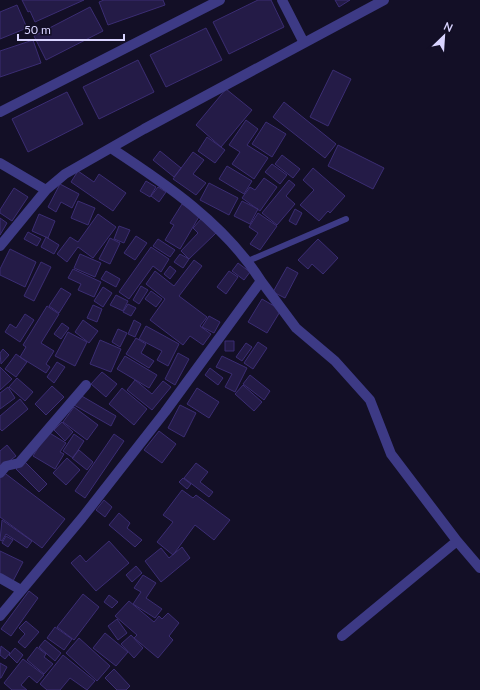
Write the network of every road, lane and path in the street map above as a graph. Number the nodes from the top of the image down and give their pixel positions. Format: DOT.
graph roads {
  1 [pos="220,0"];
  2 [pos="282,0"];
  3 [pos="384,0"];
  4 [pos="304,43"];
  5 [pos="0,112"];
  6 [pos="111,148"];
  7 [pos="0,163"];
  8 [pos="46,190"];
  9 [pos="346,219"];
  10 [pos="0,246"];
  11 [pos="248,261"];
  12 [pos="261,280"];
  13 [pos="86,385"];
  14 [pos="0,473"];
  15 [pos="457,541"];
  16 [pos="480,568"];
  17 [pos="0,578"];
  18 [pos="21,590"];
  19 [pos="0,616"];
  20 [pos="342,636"];
  1 -- 5 [label="street"];
  2 -- 4 [label="street"];
  3 -- 4 [label="street"];
  4 -- 6 [label="street"];
  6 -- 8 [label="street"];
  6 -- 11 [label="street"];
  7 -- 8 [label="street"];
  8 -- 10 [label="street"];
  9 -- 11 [label="lane"];
  11 -- 12 [label="street"];
  12 -- 15 [label="street"];
  12 -- 18 [label="street"];
  13 -- 14 [label="street"];
  15 -- 16 [label="street"];
  15 -- 20 [label="street"];
  17 -- 18 [label="street"];
  18 -- 19 [label="street"];
}
